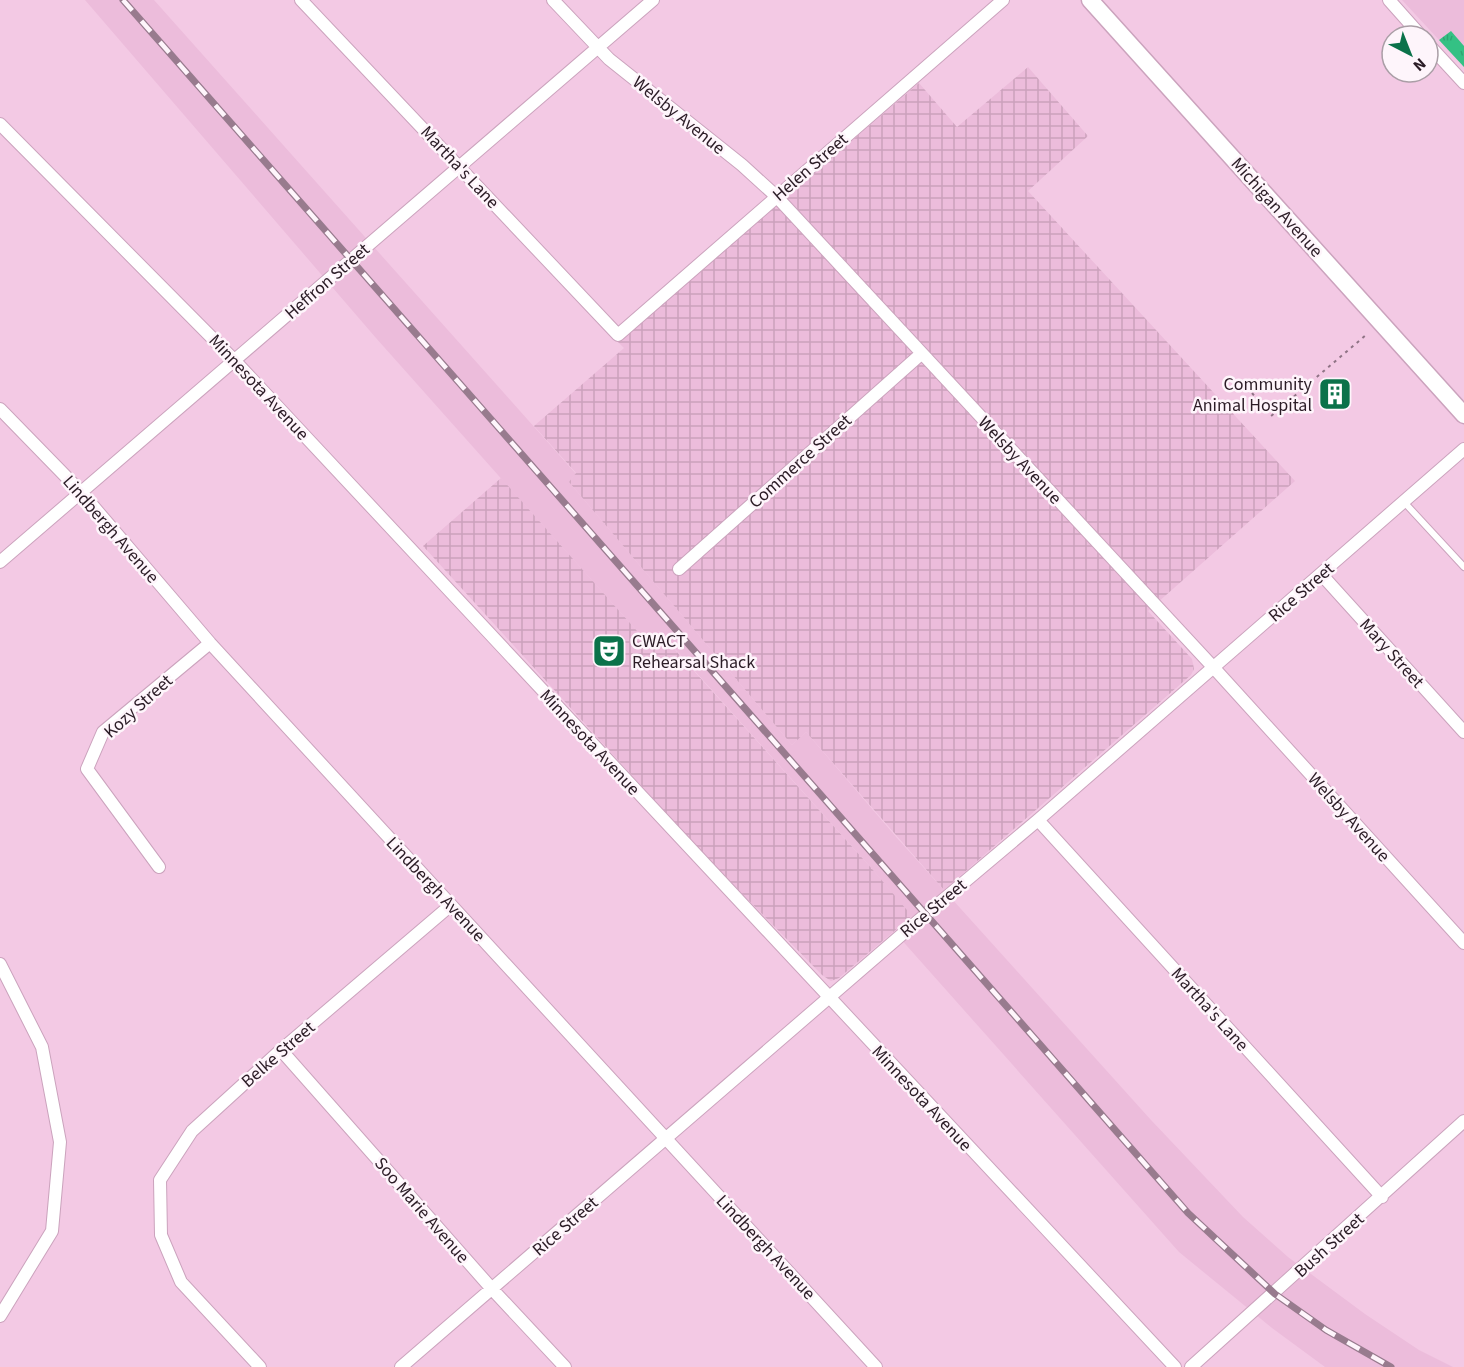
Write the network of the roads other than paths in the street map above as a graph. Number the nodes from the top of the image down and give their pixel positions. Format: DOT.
graph roads {
  1 [pos="302,0"];
  2 [pos="553,0"];
  3 [pos="653,0"];
  4 [pos="1003,0"];
  5 [pos="1090,0"];
  6 [pos="1389,0"];
  7 [pos="1410,24"];
  8 [pos="598,48"];
  9 [pos="1440,57"];
  10 [pos="1464,83"];
  11 [pos="0,124"];
  12 [pos="459,167"];
  13 [pos="776,196"];
  14 [pos="618,335"];
  15 [pos="921,354"];
  16 [pos="234,360"];
  17 [pos="0,409"];
  18 [pos="1464,415"];
  19 [pos="1464,449"];
  20 [pos="81,492"];
  21 [pos="1404,502"];
  22 [pos="0,562"];
  23 [pos="1464,567"];
  24 [pos="679,568"];
  25 [pos="1321,574"];
  26 [pos="210,643"];
  27 [pos="1214,668"];
  28 [pos="1464,732"];
  29 [pos="1038,820"];
  30 [pos="159,867"];
  31 [pos="451,905"];
  32 [pos="1464,943"];
  33 [pos="0,964"];
  34 [pos="828,998"];
  35 [pos="281,1050"];
  36 [pos="1464,1121"];
  37 [pos="666,1138"];
  38 [pos="1382,1197"];
  39 [pos="492,1289"];
  40 [pos="0,1316"];
  41 [pos="260,1367"];
  42 [pos="400,1367"];
  43 [pos="565,1367"];
  44 [pos="876,1367"];
  45 [pos="1175,1367"];
  46 [pos="1191,1367"];
  1 -- 12 [label="street, Martha's Lane"];
  2 -- 8 [label="street, Welsby Avenue"];
  3 -- 8 [label="street, Heffron Street"];
  4 -- 13 [label="street, Helen Street"];
  5 -- 18 [label="street, Michigan Avenue"];
  6 -- 7 [label="street"];
  8 -- 12 [label="street, Heffron Street"];
  8 -- 13 [label="street, Welsby Avenue"];
  9 -- 10 [label="street"];
  11 -- 16 [label="street, Minnesota Avenue"];
  12 -- 14 [label="street, Martha's Lane"];
  12 -- 16 [label="street, Heffron Street"];
  13 -- 14 [label="street, Helen Street"];
  13 -- 15 [label="street, Welsby Avenue"];
  15 -- 24 [label="street, Commerce Street"];
  15 -- 27 [label="street, Welsby Avenue"];
  16 -- 20 [label="street, Heffron Street"];
  16 -- 34 [label="street, Minnesota Avenue"];
  17 -- 20 [label="street, Lindbergh Avenue"];
  19 -- 21 [label="street, Rice Street"];
  20 -- 22 [label="street, Heffron Street"];
  20 -- 26 [label="street, Lindbergh Avenue"];
  21 -- 23 [label="lane"];
  21 -- 25 [label="street, Rice Street"];
  25 -- 27 [label="street, Rice Street"];
  25 -- 28 [label="street, Mary Street"];
  26 -- 30 [label="street, Kozy Street"];
  26 -- 31 [label="street, Lindbergh Avenue"];
  27 -- 29 [label="street, Rice Street"];
  27 -- 32 [label="street, Welsby Avenue"];
  29 -- 34 [label="street, Rice Street"];
  29 -- 38 [label="street, Martha's Lane"];
  31 -- 35 [label="street, Belke Street"];
  31 -- 37 [label="street, Lindbergh Avenue"];
  33 -- 40 [label="street"];
  34 -- 37 [label="street, Rice Street"];
  34 -- 45 [label="street, Minnesota Avenue"];
  35 -- 39 [label="street, Soo Marie Avenue"];
  35 -- 41 [label="street, Belke Street"];
  36 -- 38 [label="street, Bush Street"];
  37 -- 39 [label="street, Rice Street"];
  37 -- 44 [label="street, Lindbergh Avenue"];
  38 -- 46 [label="street, Bush Street"];
  39 -- 42 [label="street, Rice Street"];
  39 -- 43 [label="street, Soo Marie Avenue"];
}
